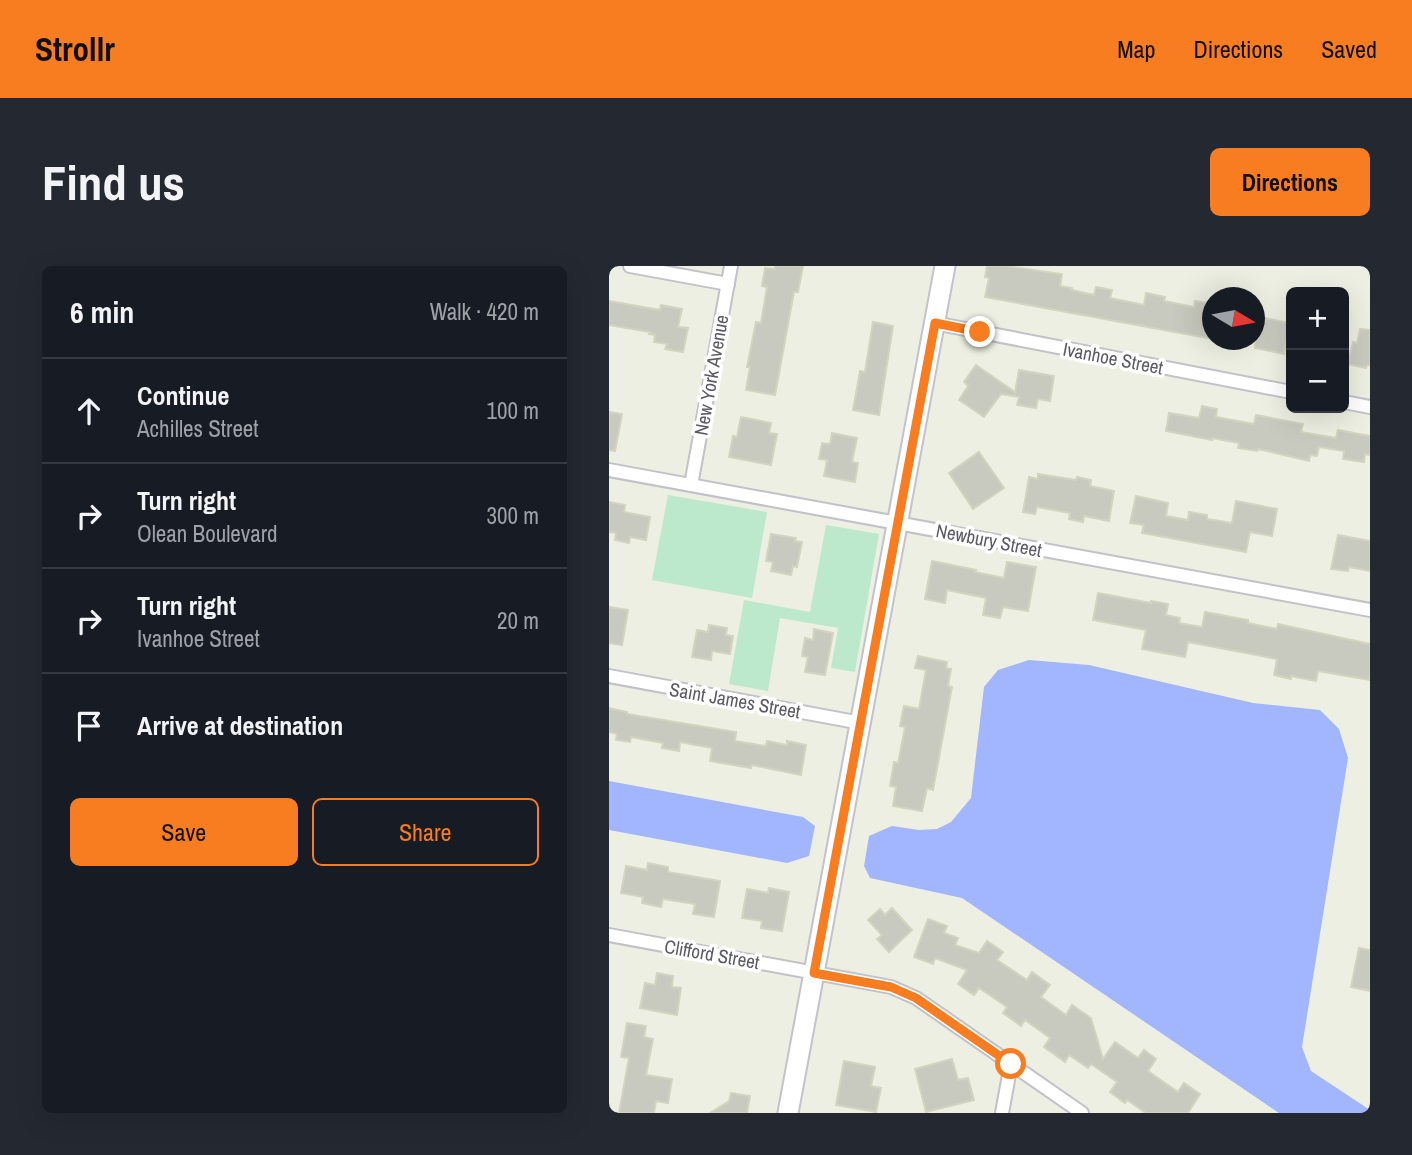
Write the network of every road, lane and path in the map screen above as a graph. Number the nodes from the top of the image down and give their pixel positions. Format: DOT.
graph roads {
  1 [pos="630,266"];
  2 [pos="731,266"];
  3 [pos="945,266"];
  4 [pos="728,284"];
  5 [pos="935,323"];
  6 [pos="1286,391"];
  7 [pos="1349,403"];
  8 [pos="1370,407"];
  9 [pos="609,470"];
  10 [pos="691,485"];
  11 [pos="897,523"];
  12 [pos="1370,610"];
  13 [pos="609,676"];
  14 [pos="861,723"];
  15 [pos="609,935"];
  16 [pos="814,973"];
  17 [pos="1011,1064"];
  18 [pos="788,1113"];
  19 [pos="1002,1113"];
  20 [pos="1082,1113"];
  1 -- 4 [label="street"];
  2 -- 4 [label="street, New York Avenue"];
  3 -- 5 [label="street"];
  4 -- 10 [label="street, New York Avenue"];
  5 -- 6 [label="street, Ivanhoe Street"];
  5 -- 11 [label="street"];
  7 -- 8 [label="street"];
  9 -- 10 [label="street, Newbury Street"];
  10 -- 11 [label="street, Newbury Street"];
  11 -- 12 [label="street, Newbury Street"];
  11 -- 14 [label="street"];
  13 -- 14 [label="street, Saint James Street"];
  14 -- 16 [label="street"];
  15 -- 16 [label="street, Clifford Street"];
  16 -- 17 [label="street, Clifford Street"];
  16 -- 18 [label="street"];
  17 -- 19 [label="street"];
  17 -- 20 [label="street, Clifford Street"];
}
